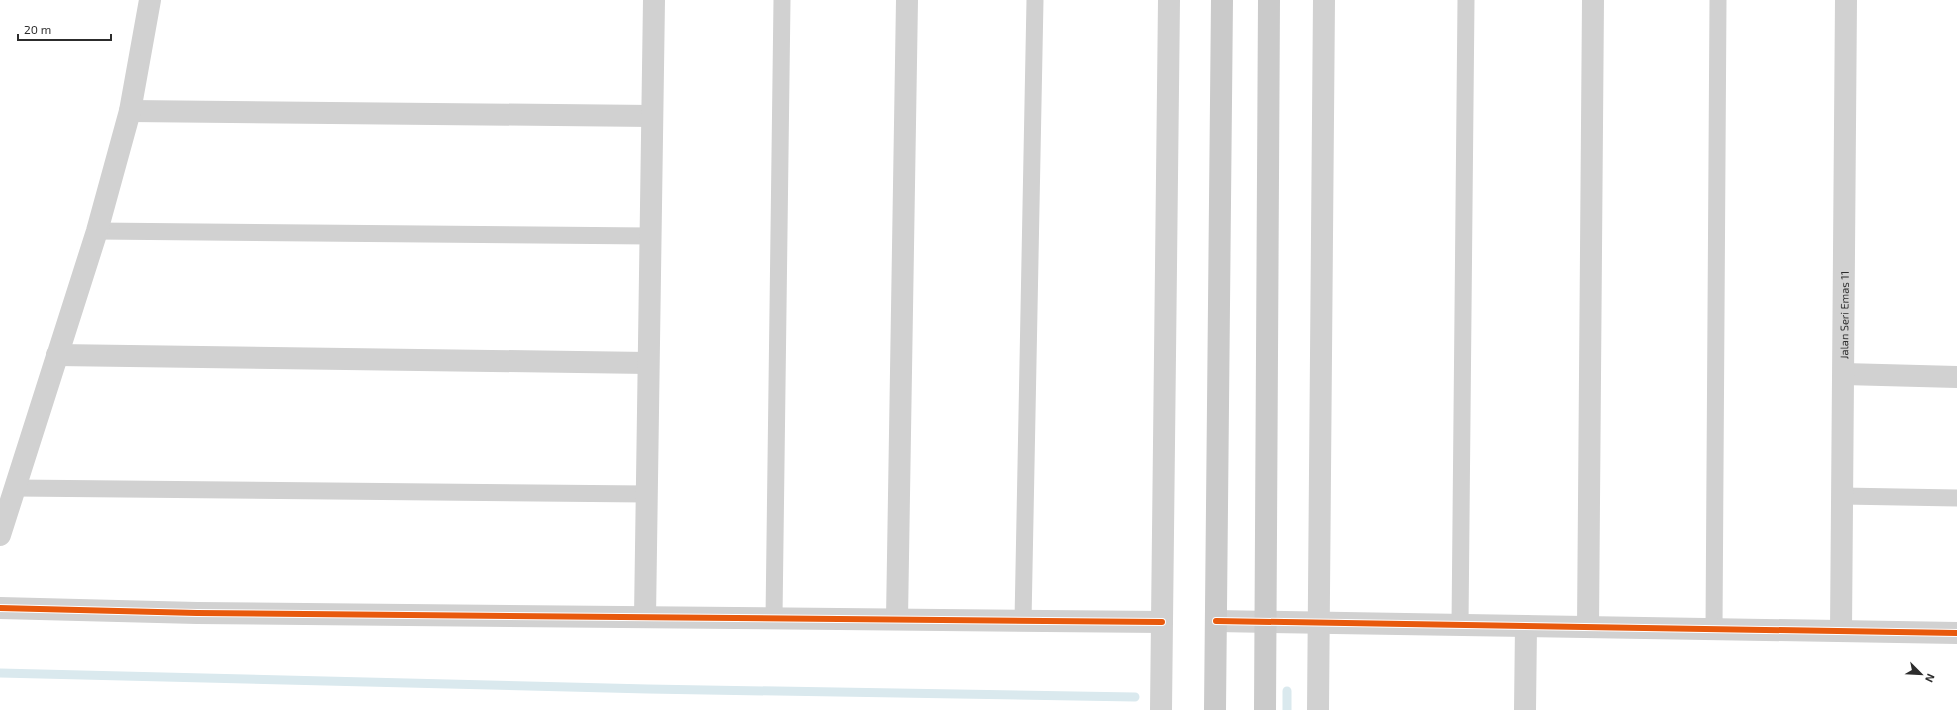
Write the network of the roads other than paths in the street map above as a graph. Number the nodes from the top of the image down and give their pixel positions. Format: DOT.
graph roads {
  1 [pos="150,0"];
  2 [pos="654,0"];
  3 [pos="782,0"];
  4 [pos="907,0"];
  5 [pos="1036,0"];
  6 [pos="1168,0"];
  7 [pos="1222,0"];
  8 [pos="1269,0"];
  9 [pos="1324,0"];
  10 [pos="1466,0"];
  11 [pos="1593,0"];
  12 [pos="1718,0"];
  13 [pos="1846,0"];
  14 [pos="130,111"];
  15 [pos="652,116"];
  16 [pos="97,231"];
  17 [pos="650,236"];
  18 [pos="57,356"];
  19 [pos="648,363"];
  20 [pos="1844,374"];
  21 [pos="1957,377"];
  22 [pos="15,488"];
  23 [pos="646,494"];
  24 [pos="1842,496"];
  25 [pos="1957,498"];
  26 [pos="0,535"];
  27 [pos="0,608"];
  28 [pos="645,617"];
  29 [pos="774,618"];
  30 [pos="898,619"];
  31 [pos="1023,621"];
  32 [pos="1216,621"];
  33 [pos="1162,622"];
  34 [pos="1266,622"];
  35 [pos="1318,622"];
  36 [pos="1460,625"];
  37 [pos="1526,626"];
  38 [pos="1588,627"];
  39 [pos="1714,629"];
  40 [pos="1841,631"];
  41 [pos="1957,633"];
  42 [pos="1161,710"];
  43 [pos="1215,710"];
  44 [pos="1265,710"];
  45 [pos="1318,710"];
  46 [pos="1525,710"];
  1 -- 14 [label="street"];
  2 -- 15 [label="street"];
  3 -- 29 [label="lane"];
  4 -- 30 [label="street"];
  5 -- 31 [label="lane"];
  6 -- 33 [label="street"];
  7 -- 32 [label="street"];
  8 -- 34 [label="street"];
  9 -- 35 [label="street"];
  10 -- 36 [label="lane"];
  11 -- 38 [label="street"];
  12 -- 39 [label="lane"];
  13 -- 20 [label="street, Jalan Seri Emas 11"];
  14 -- 15 [label="street"];
  14 -- 16 [label="street"];
  15 -- 17 [label="street"];
  16 -- 17 [label="lane"];
  16 -- 18 [label="street"];
  17 -- 19 [label="street"];
  18 -- 19 [label="street"];
  18 -- 22 [label="street"];
  19 -- 23 [label="street"];
  20 -- 21 [label="street"];
  20 -- 24 [label="street, Jalan Seri Emas 11"];
  22 -- 23 [label="lane"];
  22 -- 26 [label="street"];
  23 -- 28 [label="street"];
  24 -- 25 [label="lane"];
  24 -- 40 [label="street, Jalan Seri Emas 11"];
  27 -- 28 [label="street"];
  28 -- 29 [label="street"];
  29 -- 30 [label="street"];
  30 -- 31 [label="street"];
  31 -- 33 [label="street"];
  32 -- 34 [label="street"];
  32 -- 43 [label="street"];
  33 -- 42 [label="street"];
  34 -- 35 [label="street"];
  34 -- 44 [label="street"];
  35 -- 36 [label="street"];
  35 -- 45 [label="street"];
  36 -- 37 [label="street"];
  37 -- 38 [label="street"];
  37 -- 46 [label="street"];
  38 -- 39 [label="street"];
  39 -- 40 [label="street"];
  40 -- 41 [label="street"];
}
